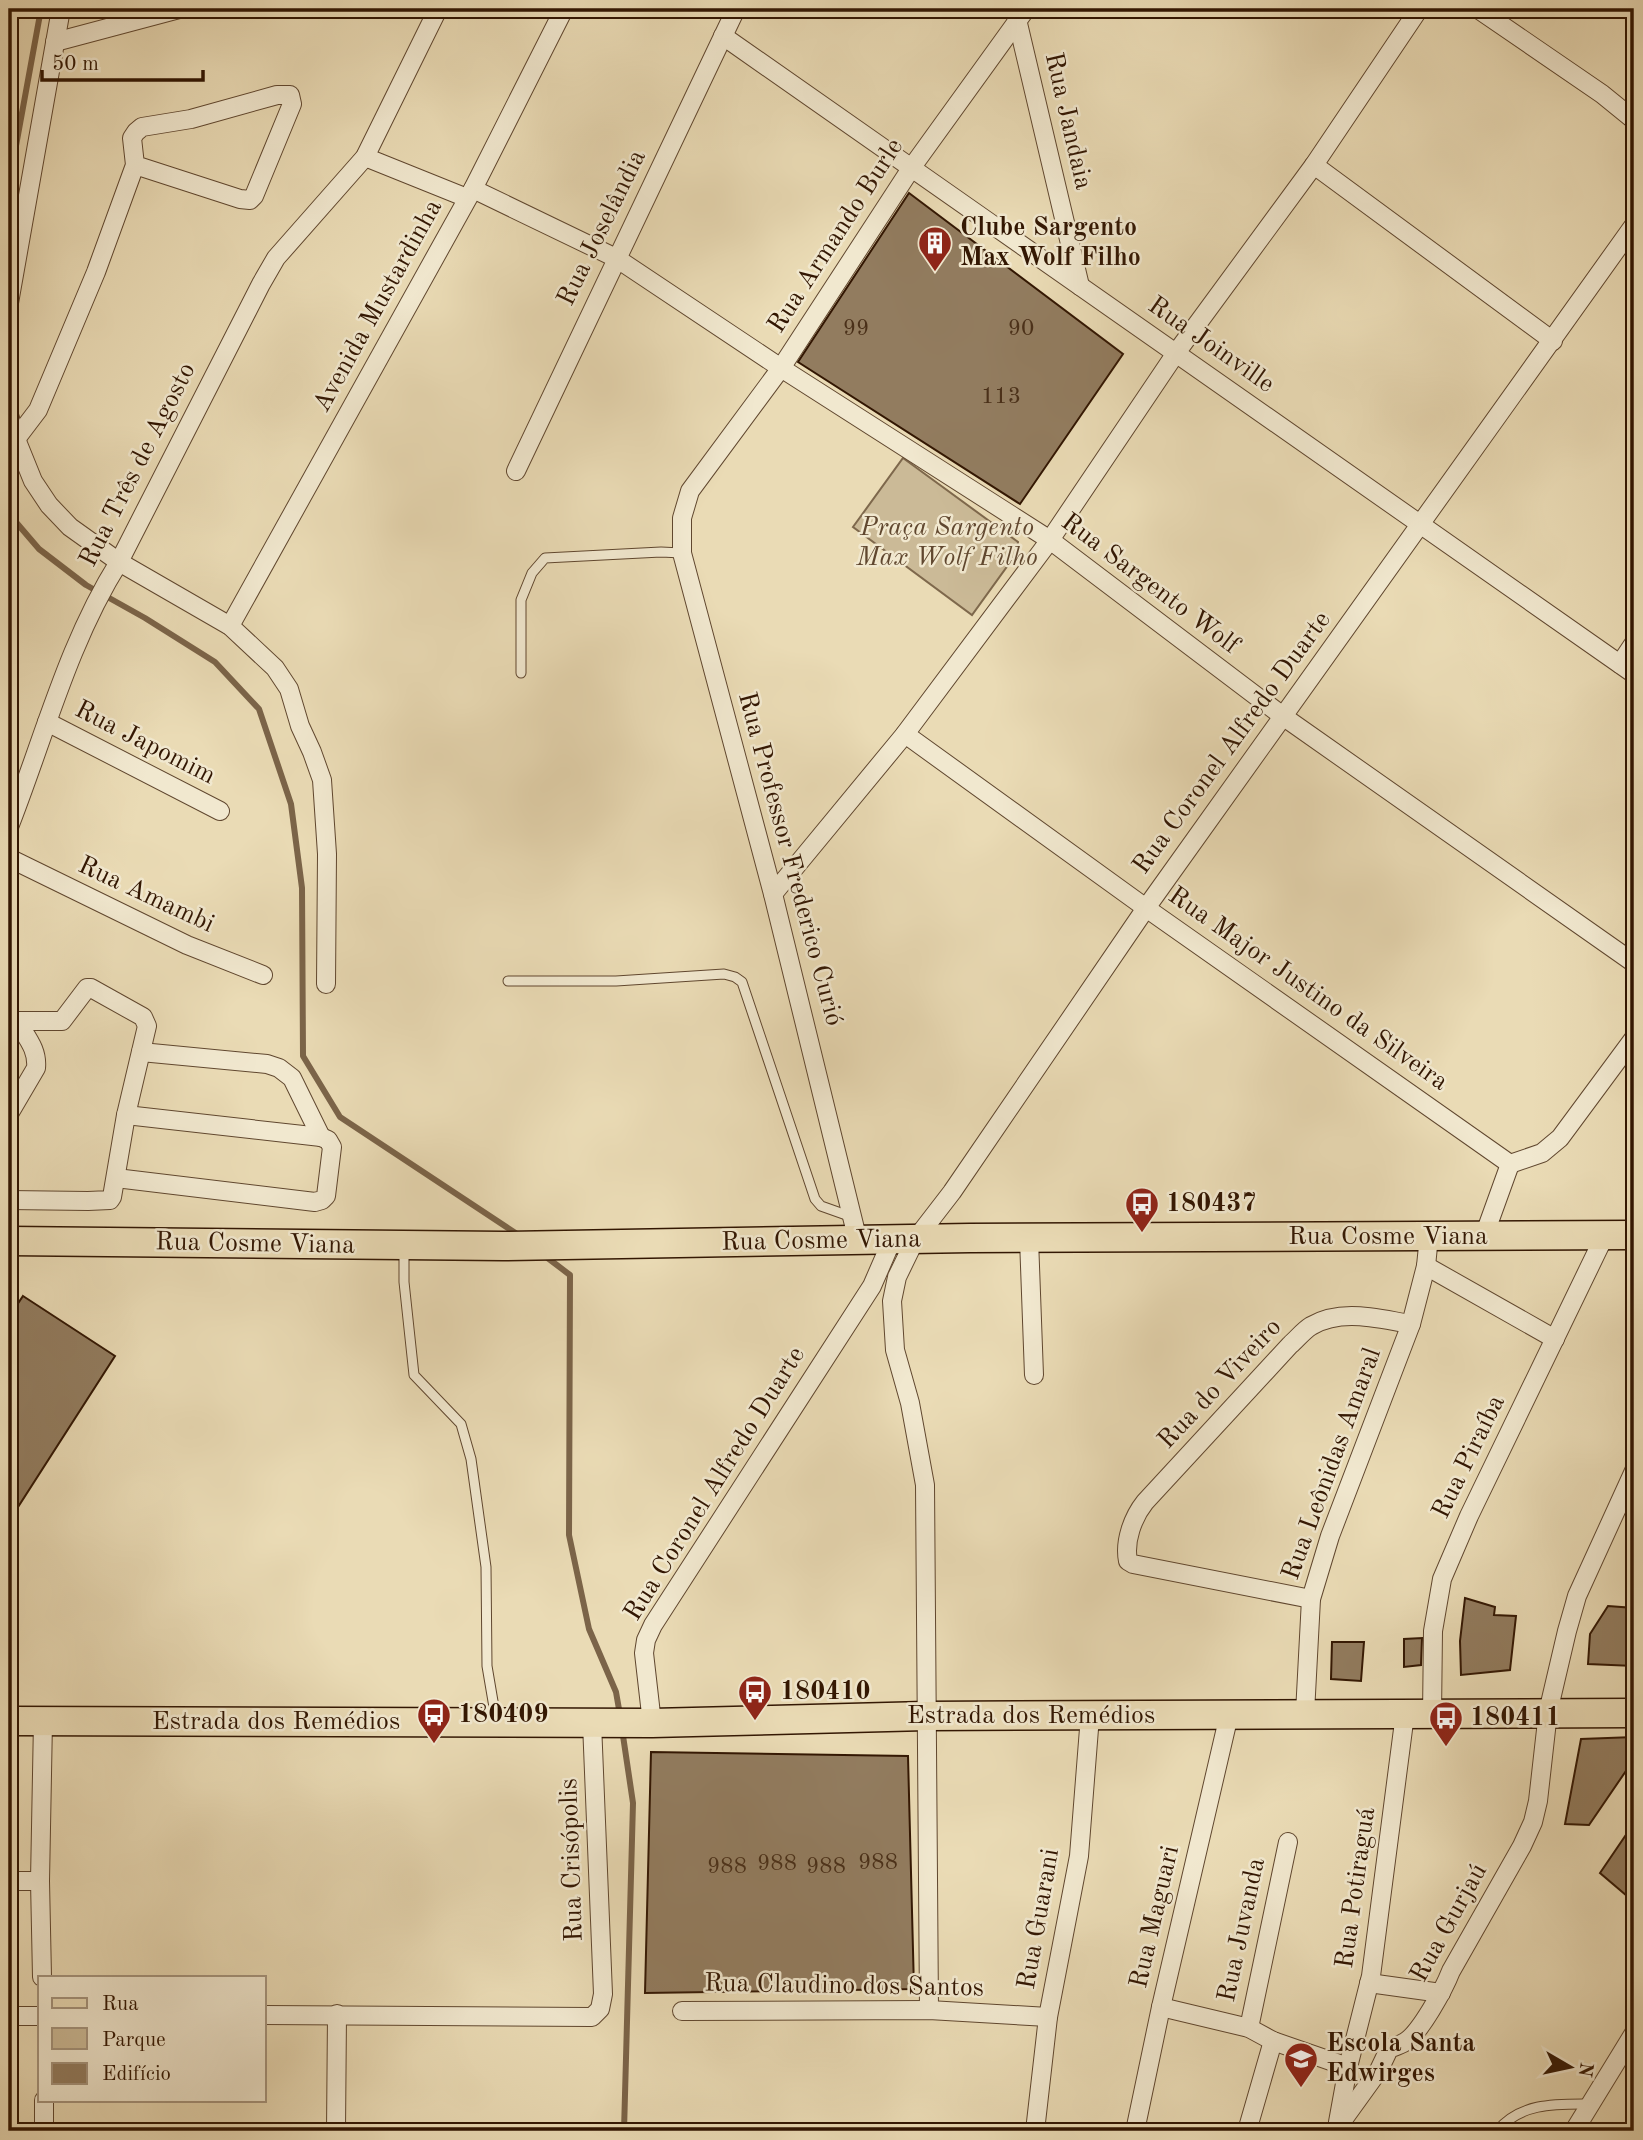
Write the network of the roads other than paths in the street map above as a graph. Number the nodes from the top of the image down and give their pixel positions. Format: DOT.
graph roads {
  1 [pos="61,9"];
  2 [pos="179,9"];
  3 [pos="438,9"];
  4 [pos="564,9"];
  5 [pos="736,9"];
  6 [pos="1419,9"];
  7 [pos="1478,9"];
  8 [pos="1019,13"];
  9 [pos="723,36"];
  10 [pos="55,42"];
  11 [pos="1634,120"];
  12 [pos="365,157"];
  13 [pos="135,165"];
  14 [pos="1314,165"];
  15 [pos="912,167"];
  16 [pos="470,194"];
  17 [pos="1634,225"];
  18 [pos="616,258"];
  19 [pos="1080,286"];
  20 [pos="9,303"];
  21 [pos="1553,341"];
  22 [pos="1176,353"];
  23 [pos="781,368"];
  24 [pos="9,415"];
  25 [pos="16,439"];
  26 [pos="516,471"];
  27 [pos="690,491"];
  28 [pos="1421,524"];
  29 [pos="1050,540"];
  30 [pos="682,553"];
  31 [pos="116,567"];
  32 [pos="230,626"];
  33 [pos="1634,643"];
  34 [pos="1627,669"];
  35 [pos="521,673"];
  36 [pos="1284,717"];
  37 [pos="47,722"];
  38 [pos="905,734"];
  39 [pos="220,811"];
  40 [pos="10,822"];
  41 [pos="9,858"];
  42 [pos="773,894"];
  43 [pos="1146,908"];
  44 [pos="1634,963"];
  45 [pos="263,975"];
  46 [pos="508,981"];
  47 [pos="326,984"];
  48 [pos="13,1021"];
  49 [pos="1634,1038"];
  50 [pos="141,1052"];
  51 [pos="9,1114"];
  52 [pos="126,1115"];
  53 [pos="321,1137"];
  54 [pos="1510,1164"];
  55 [pos="116,1178"];
  56 [pos="9,1200"];
  57 [pos="856,1229"];
  58 [pos="1605,1235"];
  59 [pos="1634,1235"];
  60 [pos="1429,1236"];
  61 [pos="1484,1236"];
  62 [pos="1029,1239"];
  63 [pos="903,1240"];
  64 [pos="9,1241"];
  65 [pos="404,1246"];
  66 [pos="1426,1266"];
  67 [pos="1411,1324"];
  68 [pos="1555,1339"];
  69 [pos="1034,1375"];
  70 [pos="1634,1471"];
  71 [pos="1311,1599"];
  72 [pos="1548,1712"];
  73 [pos="1305,1713"];
  74 [pos="1634,1713"];
  75 [pos="1229,1715"];
  76 [pos="1418,1715"];
  77 [pos="926,1716"];
  78 [pos="1090,1716"];
  79 [pos="9,1721"];
  80 [pos="43,1721"];
  81 [pos="496,1723"];
  82 [pos="594,1723"];
  83 [pos="644,1723"];
  84 [pos="1288,1842"];
  85 [pos="9,1881"];
  86 [pos="40,1881"];
  87 [pos="42,1976"];
  88 [pos="1370,1983"];
  89 [pos="1441,1993"];
  90 [pos="1161,2007"];
  91 [pos="929,2010"];
  92 [pos="682,2011"];
  93 [pos="337,2014"];
  94 [pos="266,2015"];
  95 [pos="9,2016"];
  96 [pos="38,2016"];
  97 [pos="1048,2017"];
  98 [pos="1248,2028"];
  99 [pos="1634,2033"];
  100 [pos="1273,2041"];
  101 [pos="1348,2067"];
  102 [pos="44,2102"];
  103 [pos="1591,2104"];
  104 [pos="1336,2130"];
  105 [pos="44,2131"];
  106 [pos="335,2131"];
  107 [pos="1035,2131"];
  108 [pos="1135,2131"];
  109 [pos="1247,2131"];
  110 [pos="1497,2131"];
  111 [pos="1574,2131"];
  1 -- 10 [label="street"];
  2 -- 10 [label="street"];
  3 -- 12 [label="street, Rua Três de Agosto"];
  4 -- 16 [label="street, Avenida Mustardinha"];
  5 -- 9 [label="street, Rua Joselândia"];
  6 -- 14 [label="street"];
  7 -- 11 [label="street"];
  8 -- 15 [label="street, Rua Armando Burle"];
  8 -- 19 [label="street, Rua Jandaia"];
  9 -- 15 [label="street, Rua Joinville"];
  9 -- 18 [label="street, Rua Joselândia"];
  10 -- 20 [label="street"];
  12 -- 16 [label="street, Rua Sargento Wolf"];
  12 -- 31 [label="street, Rua Três de Agosto"];
  13 -- 13 [label="street"];
  13 -- 25 [label="street"];
  14 -- 21 [label="street"];
  14 -- 22 [label="street"];
  15 -- 19 [label="street, Rua Joinville"];
  15 -- 23 [label="street, Rua Armando Burle"];
  16 -- 18 [label="street, Rua Sargento Wolf"];
  16 -- 32 [label="street, Avenida Mustardinha"];
  17 -- 21 [label="street, Rua Coronel Alfredo Duarte"];
  18 -- 23 [label="street, Rua Sargento Wolf"];
  18 -- 26 [label="street, Rua Joselândia"];
  19 -- 22 [label="street, Rua Joinville"];
  21 -- 28 [label="street, Rua Coronel Alfredo Duarte"];
  22 -- 28 [label="street, Rua Joinville"];
  22 -- 29 [label="street"];
  23 -- 27 [label="street, Rua Armando Burle"];
  23 -- 29 [label="street, Rua Sargento Wolf"];
  24 -- 25 [label="street"];
  25 -- 31 [label="street"];
  27 -- 30 [label="street, Rua Professor Frederico Curió"];
  28 -- 34 [label="street, Rua Joinville"];
  28 -- 36 [label="street, Rua Coronel Alfredo Duarte"];
  29 -- 36 [label="street, Rua Sargento Wolf"];
  29 -- 38 [label="street"];
  30 -- 35 [label="lane"];
  30 -- 42 [label="street, Rua Professor Frederico Curió"];
  31 -- 32 [label="street"];
  31 -- 37 [label="street, Rua Três de Agosto"];
  32 -- 47 [label="street"];
  33 -- 34 [label="street"];
  36 -- 43 [label="street, Rua Coronel Alfredo Duarte"];
  36 -- 44 [label="street, Rua Sargento Wolf"];
  37 -- 39 [label="street, Rua Japomim"];
  37 -- 40 [label="street, Rua Três de Agosto"];
  38 -- 42 [label="street"];
  38 -- 43 [label="street, Rua Major Justino da Silveira"];
  41 -- 45 [label="street, Rua Amambi"];
  42 -- 57 [label="street, Rua Professor Frederico Curió"];
  43 -- 54 [label="street, Rua Major Justino da Silveira"];
  43 -- 63 [label="street, Rua Coronel Alfredo Duarte"];
  46 -- 57 [label="lane"];
  48 -- 50 [label="street"];
  48 -- 51 [label="street"];
  49 -- 54 [label="street"];
  50 -- 52 [label="street"];
  50 -- 53 [label="street"];
  52 -- 53 [label="street"];
  52 -- 55 [label="street"];
  53 -- 55 [label="street"];
  54 -- 61 [label="street"];
  55 -- 56 [label="street"];
  57 -- 63 [label="main road, Rua Cosme Viana"];
  57 -- 65 [label="main road, Rua Cosme Viana"];
  58 -- 59 [label="main road, Rua Cosme Viana"];
  58 -- 61 [label="main road, Rua Cosme Viana"];
  58 -- 68 [label="street, Rua Piraíba"];
  60 -- 61 [label="main road, Rua Cosme Viana"];
  60 -- 62 [label="main road, Rua Cosme Viana"];
  60 -- 66 [label="street, Rua Leônidas Amaral"];
  62 -- 63 [label="main road, Rua Cosme Viana"];
  62 -- 69 [label="street"];
  63 -- 77 [label="street, Rua Coronel Alfredo Duarte"];
  63 -- 83 [label="street, Rua Coronel Alfredo Duarte"];
  64 -- 65 [label="main road, Rua Cosme Viana"];
  65 -- 81 [label="lane"];
  66 -- 67 [label="street, Rua Leônidas Amaral"];
  66 -- 68 [label="street"];
  67 -- 71 [label="street, Rua Leônidas Amaral"];
  67 -- 71 [label="street, Rua do Viveiro"];
  68 -- 76 [label="street, Rua Piraíba"];
  70 -- 72 [label="street, Rua Gurjaú"];
  71 -- 73 [label="street, Rua Leônidas Amaral"];
  72 -- 74 [label="main road, Estrada dos Remédios"];
  72 -- 76 [label="main road, Estrada dos Remédios"];
  72 -- 89 [label="street, Rua Gurjaú"];
  73 -- 75 [label="main road, Estrada dos Remédios"];
  73 -- 76 [label="main road, Estrada dos Remédios"];
  75 -- 78 [label="main road, Estrada dos Remédios"];
  75 -- 90 [label="street, Rua Maguari"];
  76 -- 88 [label="street, Rua Potiraguá"];
  77 -- 78 [label="main road, Estrada dos Remédios"];
  77 -- 83 [label="main road, Estrada dos Remédios"];
  77 -- 91 [label="street"];
  78 -- 97 [label="street, Rua Guarani"];
  79 -- 80 [label="main road, Estrada dos Remédios"];
  80 -- 81 [label="main road, Estrada dos Remédios"];
  80 -- 86 [label="street"];
  81 -- 82 [label="main road, Estrada dos Remédios"];
  82 -- 83 [label="main road, Estrada dos Remédios"];
  82 -- 93 [label="street, Rua Crisópolis"];
  84 -- 98 [label="street, Rua Juvanda"];
  85 -- 86 [label="street"];
  86 -- 87 [label="street"];
  88 -- 89 [label="street"];
  88 -- 101 [label="street, Rua Potiraguá"];
  89 -- 104 [label="street, Rua Gurjaú"];
  90 -- 98 [label="street"];
  90 -- 108 [label="street, Rua Maguari"];
  91 -- 92 [label="street, Rua Claudino dos Santos"];
  91 -- 97 [label="street, Rua Claudino dos Santos"];
  93 -- 94 [label="street"];
  93 -- 106 [label="street"];
  95 -- 96 [label="street"];
  97 -- 107 [label="street, Rua Guarani"];
  98 -- 100 [label="street"];
  99 -- 103 [label="street"];
  100 -- 101 [label="street"];
  100 -- 109 [label="street"];
  101 -- 104 [label="street, Rua Gurjaú"];
  102 -- 105 [label="street"];
  103 -- 110 [label="lane"];
  103 -- 111 [label="street"];
}
